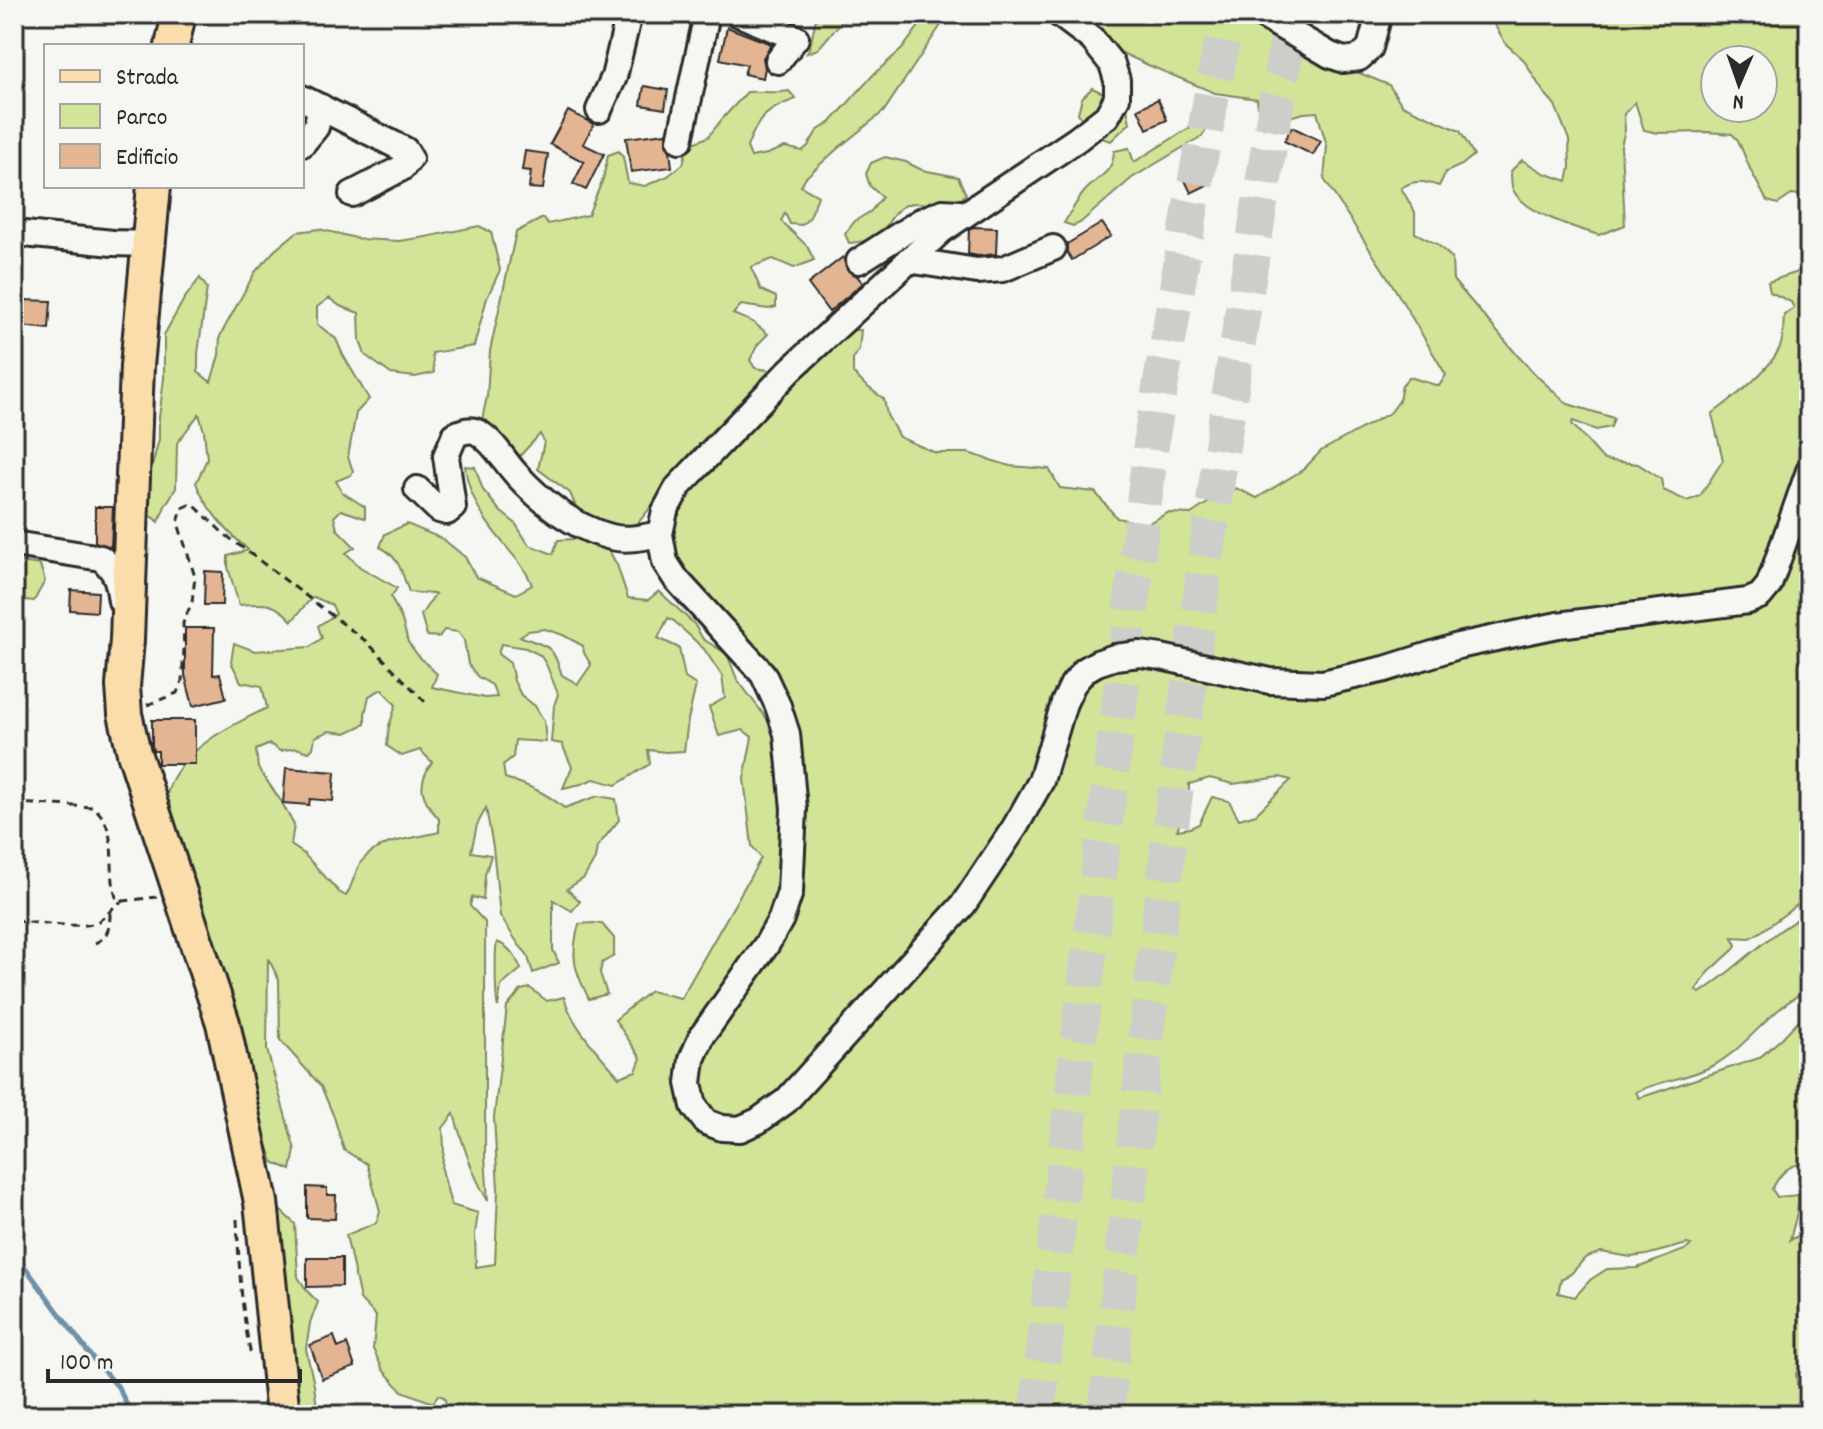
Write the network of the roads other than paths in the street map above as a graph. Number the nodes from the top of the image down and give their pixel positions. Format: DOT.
graph roads {
  1 [pos="179,14"];
  2 [pos="629,14"];
  3 [pos="707,14"];
  4 [pos="726,14"];
  5 [pos="739,14"];
  6 [pos="1059,14"];
  7 [pos="1260,14"];
  8 [pos="1379,14"];
  9 [pos="172,44"];
  10 [pos="713,49"];
  11 [pos="778,61"];
  12 [pos="312,102"];
  13 [pos="599,110"];
  14 [pos="680,140"];
  15 [pos="304,142"];
  16 [pos="352,194"];
  17 [pos="153,198"];
  18 [pos="966,213"];
  19 [pos="14,233"];
  20 [pos="134,244"];
  21 [pos="1053,248"];
  22 [pos="908,260"];
  23 [pos="859,261"];
  24 [pos="1809,471"];
  25 [pos="417,489"];
  26 [pos="660,534"];
  27 [pos="14,544"];
  28 [pos="127,640"];
  29 [pos="283,1415"];
  1 -- 9 [label="main road"];
  2 -- 13 [label="street"];
  3 -- 14 [label="street"];
  4 -- 10 [label="street"];
  5 -- 11 [label="street"];
  6 -- 18 [label="street"];
  7 -- 8 [label="street"];
  12 -- 15 [label="street"];
  12 -- 16 [label="street"];
  17 -- 20 [label="main road"];
  18 -- 22 [label="street"];
  18 -- 23 [label="street"];
  19 -- 20 [label="street"];
  20 -- 28 [label="main road"];
  21 -- 22 [label="street"];
  22 -- 26 [label="street"];
  24 -- 26 [label="street"];
  25 -- 26 [label="street"];
  27 -- 28 [label="street"];
  28 -- 29 [label="main road"];
}
